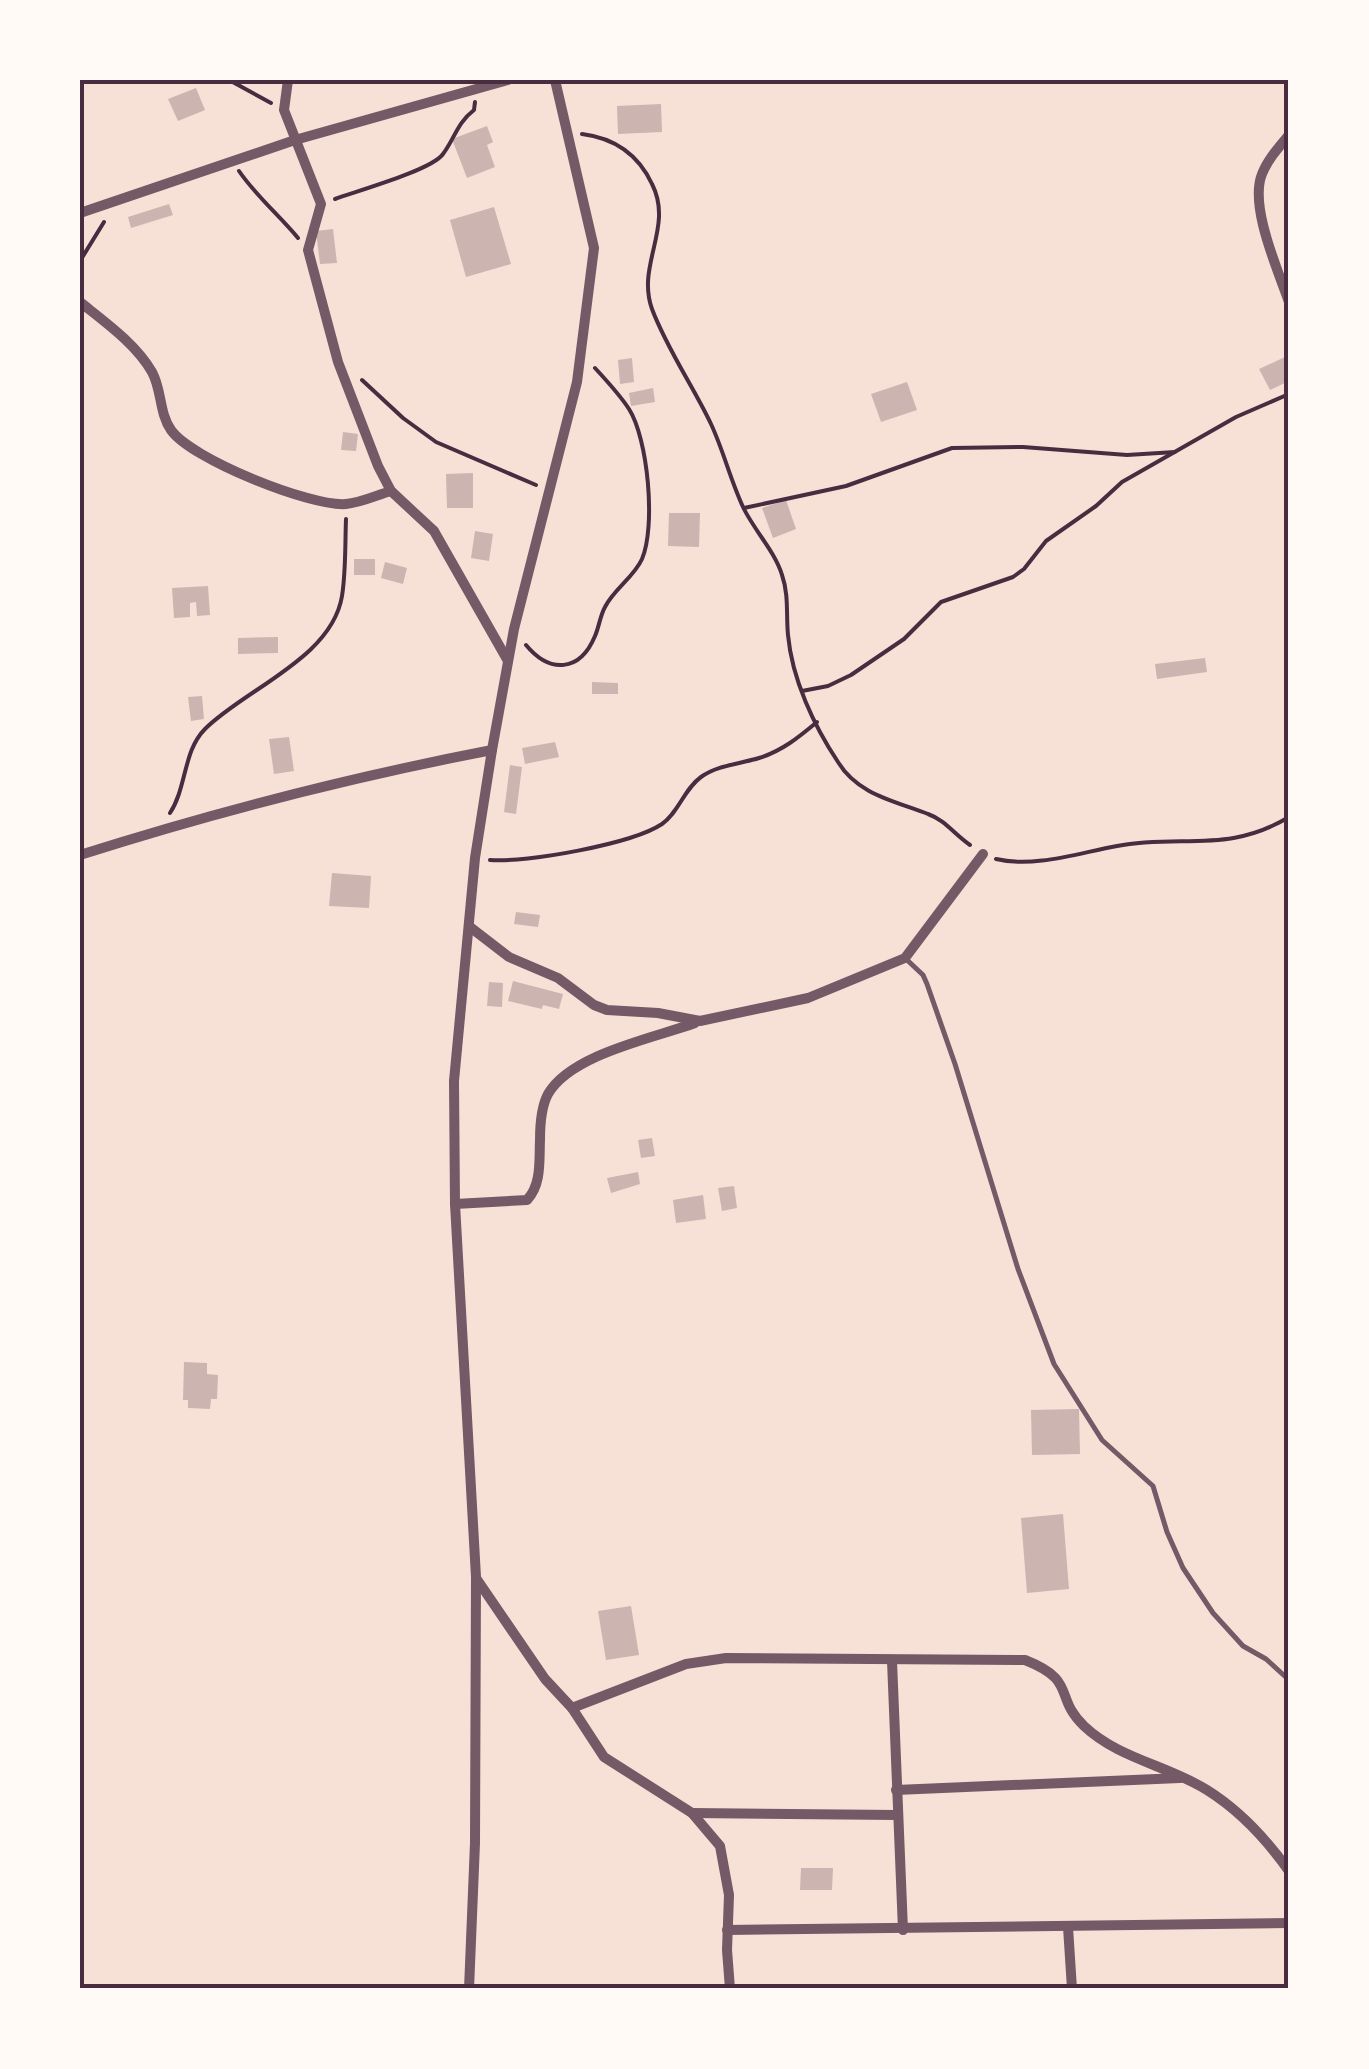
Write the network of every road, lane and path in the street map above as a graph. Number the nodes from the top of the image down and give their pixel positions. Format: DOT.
graph roads {
  1 [pos="229,80"];
  2 [pos="288,80"];
  3 [pos="508,80"];
  4 [pos="555,80"];
  5 [pos="476,89"];
  6 [pos="284,110"];
  7 [pos="567,133"];
  8 [pos="1289,135"];
  9 [pos="295,140"];
  10 [pos="231,160"];
  11 [pos="116,202"];
  12 [pos="322,204"];
  13 [pos="80,213"];
  14 [pos="308,250"];
  15 [pos="80,260"];
  16 [pos="80,302"];
  17 [pos="1289,302"];
  18 [pos="582,354"];
  19 [pos="338,362"];
  20 [pos="1289,394"];
  21 [pos="1178,452"];
  22 [pos="549,490"];
  23 [pos="391,491"];
  24 [pos="346,504"];
  25 [pos="744,508"];
  26 [pos="514,629"];
  27 [pos="508,662"];
  28 [pos="802,692"];
  29 [pos="818,722"];
  30 [pos="492,750"];
  31 [pos="1289,817"];
  32 [pos="159,831"];
  33 [pos="984,854"];
  34 [pos="80,855"];
  35 [pos="475,858"];
  36 [pos="470,927"];
  37 [pos="905,958"];
  38 [pos="700,1021"];
  39 [pos="455,1204"];
  40 [pos="476,1577"];
  41 [pos="892,1660"];
  42 [pos="1289,1680"];
  43 [pos="572,1708"];
  44 [pos="1182,1778"];
  45 [pos="896,1790"];
  46 [pos="692,1813"];
  47 [pos="897,1815"];
  48 [pos="1289,1871"];
  49 [pos="1289,1923"];
  50 [pos="1068,1927"];
  51 [pos="728,1930"];
  52 [pos="903,1930"];
  53 [pos="468,1989"];
  54 [pos="730,1989"];
  55 [pos="1072,1989"];
  1 -- 6 [label="path"];
  2 -- 6 [label="street"];
  3 -- 5 [label="street"];
  4 -- 7 [label="street"];
  5 -- 9 [label="street"];
  5 -- 12 [label="path"];
  6 -- 9 [label="street"];
  7 -- 18 [label="street"];
  7 -- 25 [label="path"];
  8 -- 17 [label="street"];
  9 -- 10 [label="street"];
  9 -- 12 [label="street"];
  10 -- 11 [label="street"];
  10 -- 14 [label="path"];
  11 -- 13 [label="street"];
  11 -- 15 [label="path"];
  12 -- 14 [label="street"];
  14 -- 19 [label="street"];
  16 -- 24 [label="street"];
  18 -- 22 [label="street"];
  18 -- 26 [label="path"];
  19 -- 22 [label="path"];
  19 -- 23 [label="street"];
  20 -- 21 [label="path"];
  21 -- 25 [label="path"];
  21 -- 28 [label="path"];
  22 -- 26 [label="street"];
  23 -- 24 [label="street"];
  23 -- 27 [label="street"];
  24 -- 32 [label="path"];
  25 -- 28 [label="path"];
  26 -- 27 [label="street"];
  27 -- 30 [label="street"];
  28 -- 29 [label="path"];
  29 -- 33 [label="path"];
  29 -- 35 [label="path"];
  30 -- 32 [label="street"];
  30 -- 35 [label="street"];
  31 -- 33 [label="path"];
  32 -- 34 [label="street"];
  33 -- 37 [label="street"];
  35 -- 36 [label="street"];
  36 -- 38 [label="street"];
  36 -- 39 [label="street"];
  37 -- 38 [label="street"];
  37 -- 42 [label="lane"];
  38 -- 39 [label="street"];
  39 -- 40 [label="street"];
  40 -- 43 [label="street"];
  40 -- 53 [label="street"];
  41 -- 43 [label="street"];
  41 -- 44 [label="street"];
  41 -- 45 [label="street"];
  43 -- 46 [label="street"];
  44 -- 45 [label="street"];
  44 -- 48 [label="street"];
  45 -- 47 [label="street"];
  46 -- 47 [label="street"];
  46 -- 51 [label="street"];
  47 -- 52 [label="street"];
  49 -- 50 [label="street"];
  50 -- 52 [label="street"];
  50 -- 55 [label="street"];
  51 -- 52 [label="street"];
  51 -- 54 [label="street"];
}
